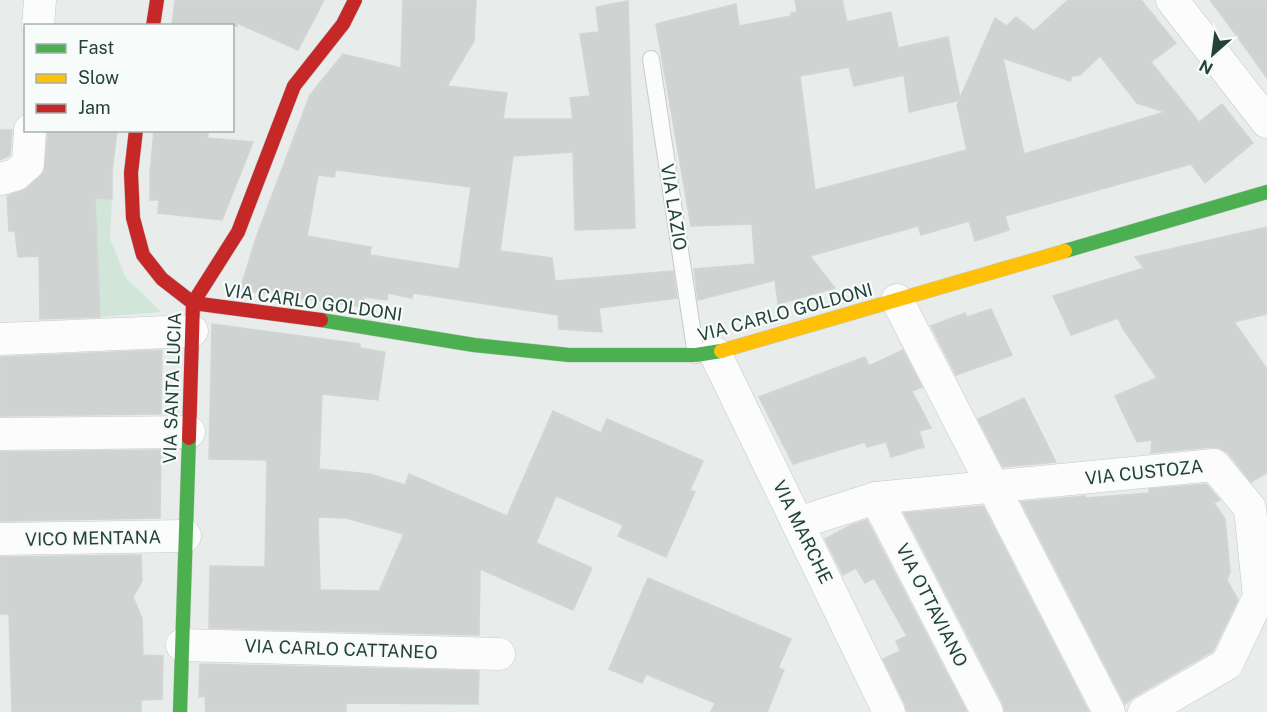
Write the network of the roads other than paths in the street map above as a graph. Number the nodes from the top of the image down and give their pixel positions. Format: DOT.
graph roads {
  1 [pos="40,0"];
  2 [pos="157,0"];
  3 [pos="355,0"];
  4 [pos="1172,0"];
  5 [pos="38,24"];
  6 [pos="153,24"];
  7 [pos="651,59"];
  8 [pos="1267,122"];
  9 [pos="30,132"];
  10 [pos="136,132"];
  11 [pos="0,179"];
  12 [pos="1267,192"];
  13 [pos="897,300"];
  14 [pos="192,317"];
  15 [pos="0,339"];
  16 [pos="706,354"];
  17 [pos="189,432"];
  18 [pos="0,434"];
  19 [pos="993,486"];
  20 [pos="876,498"];
  21 [pos="798,523"];
  22 [pos="185,536"];
  23 [pos="0,539"];
  24 [pos="1263,596"];
  25 [pos="182,645"];
  26 [pos="499,654"];
  27 [pos="180,712"];
  28 [pos="889,712"];
  29 [pos="987,712"];
  30 [pos="1109,712"];
  31 [pos="1144,712"];
  1 -- 5 [label="street"];
  2 -- 6 [label="street"];
  3 -- 14 [label="street, VIA SANTA LUCIA"];
  4 -- 8 [label="street"];
  7 -- 16 [label="lane, VIA LAZIO"];
  9 -- 11 [label="street"];
  10 -- 14 [label="street"];
  12 -- 13 [label="street, VIA CARLO GOLDONI"];
  13 -- 16 [label="street, VIA CARLO GOLDONI"];
  13 -- 19 [label="street"];
  14 -- 15 [label="street"];
  14 -- 16 [label="street, VIA CARLO GOLDONI"];
  14 -- 17 [label="street, VIA SANTA LUCIA"];
  16 -- 21 [label="street, VIA MARCHE"];
  17 -- 18 [label="street"];
  17 -- 22 [label="street, VIA SANTA LUCIA"];
  19 -- 20 [label="street, VIA CUSTOZA"];
  19 -- 24 [label="street, VIA CUSTOZA"];
  19 -- 30 [label="street"];
  20 -- 21 [label="street, VIA CUSTOZA"];
  20 -- 29 [label="street, VIA OTTAVIANO"];
  21 -- 28 [label="street, VIA MARCHE"];
  22 -- 23 [label="street, VICO MENTANA"];
  22 -- 25 [label="street, VIA SANTA LUCIA"];
  24 -- 31 [label="street, VIA CUSTOZA"];
  25 -- 26 [label="street, VIA CARLO CATTANEO"];
  25 -- 27 [label="street, VIA SANTA LUCIA"];
}
